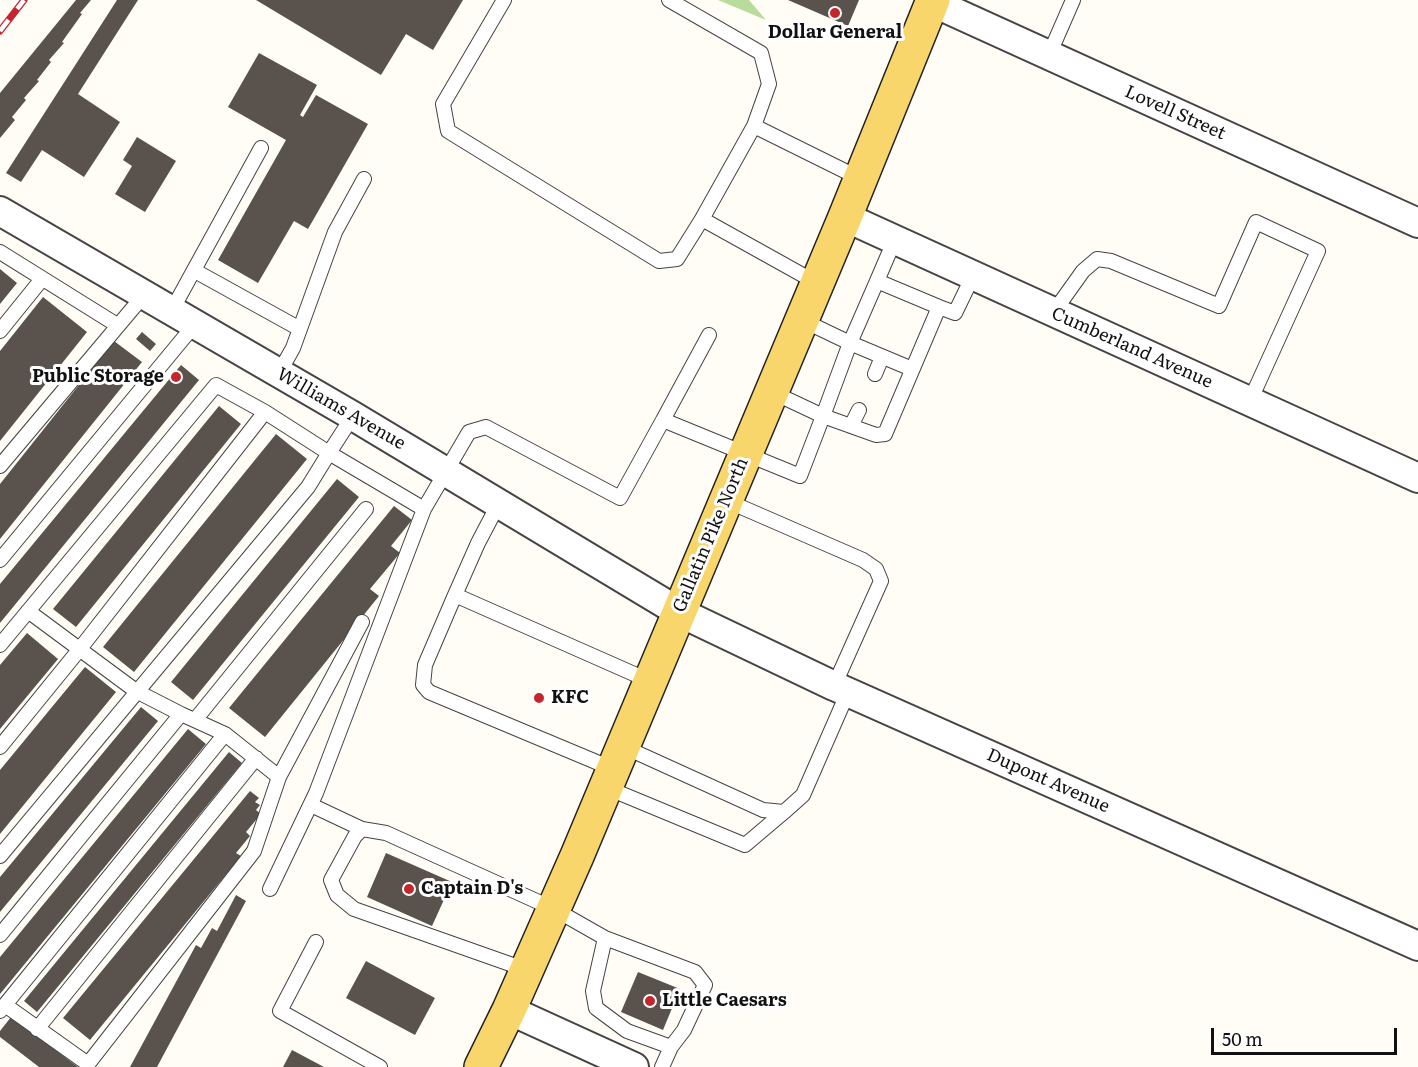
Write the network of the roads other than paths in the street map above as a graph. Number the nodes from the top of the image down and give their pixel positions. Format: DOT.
graph roads {
  1 [pos="504,0"];
  2 [pos="669,0"];
  3 [pos="1073,0"];
  4 [pos="932,1"];
  5 [pos="1049,56"];
  6 [pos="754,126"];
  7 [pos="261,148"];
  8 [pos="364,178"];
  9 [pos="861,179"];
  10 [pos="0,211"];
  11 [pos="845,217"];
  12 [pos="702,219"];
  13 [pos="1418,223"];
  14 [pos="895,239"];
  15 [pos="0,252"];
  16 [pos="195,271"];
  17 [pos="973,276"];
  18 [pos="42,279"];
  19 [pos="877,280"];
  20 [pos="818,283"];
  21 [pos="144,295"];
  22 [pos="939,307"];
  23 [pos="1053,313"];
  24 [pos="184,317"];
  25 [pos="802,320"];
  26 [pos="117,325"];
  27 [pos="300,329"];
  28 [pos="0,331"];
  29 [pos="709,335"];
  30 [pos="850,343"];
  31 [pos="882,357"];
  32 [pos="912,369"];
  33 [pos="279,373"];
  34 [pos="875,374"];
  35 [pos="771,392"];
  36 [pos="1250,401"];
  37 [pos="859,410"];
  38 [pos="265,412"];
  39 [pos="353,416"];
  40 [pos="823,416"];
  41 [pos="663,420"];
  42 [pos="851,426"];
  43 [pos="329,453"];
  44 [pos="745,454"];
  45 [pos="0,465"];
  46 [pos="447,472"];
  47 [pos="1418,478"];
  48 [pos="725,500"];
  49 [pos="500,503"];
  50 [pos="366,509"];
  51 [pos="424,509"];
  52 [pos="0,560"];
  53 [pos="454,595"];
  54 [pos="28,611"];
  55 [pos="680,612"];
  56 [pos="362,622"];
  57 [pos="0,645"];
  58 [pos="79,650"];
  59 [pos="650,681"];
  60 [pos="841,689"];
  61 [pos="136,691"];
  62 [pos="181,714"];
  63 [pos="195,720"];
  64 [pos="225,734"];
  65 [pos="0,747"];
  66 [pos="256,758"];
  67 [pos="614,767"];
  68 [pos="279,777"];
  69 [pos="310,805"];
  70 [pos="784,812"];
  71 [pos="362,829"];
  72 [pos="0,856"];
  73 [pos="270,889"];
  74 [pos="554,909"];
  75 [pos="0,935"];
  76 [pos="605,938"];
  77 [pos="316,942"];
  78 [pos="1418,946"];
  79 [pos="527,970"];
  80 [pos="2,1008"];
  81 [pos="509,1010"];
  82 [pos="37,1029"];
  83 [pos="670,1047"];
  84 [pos="380,1067"];
  85 [pos="481,1067"];
  86 [pos="634,1067"];
  87 [pos="662,1067"];
  1 -- 12 [label="lane"];
  2 -- 6 [label="lane"];
  3 -- 5 [label="lane"];
  4 -- 5 [label="street, Lovell Street"];
  4 -- 9 [label="main road, Gallatin Pike North"];
  5 -- 13 [label="street, Lovell Street"];
  6 -- 9 [label="lane"];
  6 -- 12 [label="lane"];
  7 -- 16 [label="lane"];
  8 -- 27 [label="lane"];
  9 -- 11 [label="main road, Gallatin Pike North"];
  10 -- 21 [label="street, Williams Avenue"];
  11 -- 14 [label="street, Cumberland Avenue"];
  11 -- 20 [label="main road, Gallatin Pike North"];
  12 -- 20 [label="lane"];
  14 -- 17 [label="street, Cumberland Avenue"];
  14 -- 19 [label="lane"];
  15 -- 18 [label="lane"];
  16 -- 24 [label="lane"];
  16 -- 27 [label="lane"];
  17 -- 22 [label="lane"];
  17 -- 23 [label="street, Cumberland Avenue"];
  18 -- 26 [label="lane"];
  18 -- 28 [label="lane"];
  19 -- 22 [label="lane"];
  19 -- 30 [label="lane"];
  20 -- 25 [label="main road, Gallatin Pike North"];
  21 -- 24 [label="street, Williams Avenue"];
  21 -- 26 [label="lane"];
  22 -- 32 [label="lane"];
  23 -- 36 [label="street, Cumberland Avenue"];
  23 -- 36 [label="lane"];
  24 -- 33 [label="street, Williams Avenue"];
  24 -- 52 [label="lane"];
  25 -- 30 [label="lane"];
  25 -- 35 [label="main road, Gallatin Pike North"];
  26 -- 45 [label="lane"];
  27 -- 33 [label="lane"];
  29 -- 41 [label="lane"];
  30 -- 31 [label="lane"];
  30 -- 40 [label="lane"];
  31 -- 32 [label="lane"];
  31 -- 34 [label="lane"];
  32 -- 42 [label="lane"];
  33 -- 39 [label="street, Williams Avenue"];
  35 -- 40 [label="lane"];
  35 -- 44 [label="main road, Gallatin Pike North"];
  36 -- 47 [label="street, Cumberland Avenue"];
  37 -- 42 [label="lane"];
  38 -- 43 [label="lane"];
  38 -- 54 [label="lane"];
  38 -- 58 [label="lane"];
  39 -- 43 [label="lane"];
  39 -- 46 [label="street, Williams Avenue"];
  40 -- 42 [label="lane"];
  40 -- 44 [label="lane"];
  41 -- 44 [label="lane"];
  41 -- 46 [label="lane"];
  43 -- 51 [label="lane"];
  43 -- 61 [label="lane"];
  44 -- 48 [label="main road, Gallatin Pike North"];
  46 -- 49 [label="street, Williams Avenue"];
  46 -- 51 [label="lane"];
  48 -- 55 [label="main road, Gallatin Pike North"];
  48 -- 60 [label="lane"];
  49 -- 53 [label="lane"];
  49 -- 55 [label="street, Williams Avenue"];
  50 -- 63 [label="lane"];
  51 -- 69 [label="lane"];
  53 -- 59 [label="lane"];
  53 -- 67 [label="lane"];
  54 -- 57 [label="lane"];
  54 -- 58 [label="lane"];
  55 -- 59 [label="main road, Gallatin Pike North"];
  55 -- 60 [label="street, Dupont Avenue"];
  56 -- 68 [label="lane"];
  58 -- 61 [label="lane"];
  58 -- 65 [label="lane"];
  59 -- 67 [label="main road, Gallatin Pike North"];
  60 -- 70 [label="lane"];
  60 -- 78 [label="street, Dupont Avenue"];
  61 -- 62 [label="lane"];
  61 -- 72 [label="lane"];
  62 -- 63 [label="lane"];
  62 -- 75 [label="lane"];
  63 -- 64 [label="lane"];
  64 -- 66 [label="lane"];
  64 -- 80 [label="lane"];
  66 -- 68 [label="lane"];
  66 -- 82 [label="lane"];
  67 -- 70 [label="lane"];
  67 -- 70 [label="lane"];
  67 -- 74 [label="main road, Gallatin Pike North"];
  68 -- 82 [label="lane"];
  69 -- 71 [label="lane"];
  69 -- 73 [label="lane"];
  71 -- 74 [label="lane"];
  71 -- 79 [label="lane"];
  74 -- 76 [label="lane"];
  74 -- 79 [label="main road, Gallatin Pike North"];
  76 -- 83 [label="lane"];
  76 -- 83 [label="lane"];
  77 -- 84 [label="lane"];
  79 -- 81 [label="main road, Gallatin Pike North"];
  80 -- 82 [label="lane"];
  81 -- 85 [label="main road, Gallatin Pike North"];
  81 -- 86 [label="street"];
  83 -- 87 [label="lane"];
}
